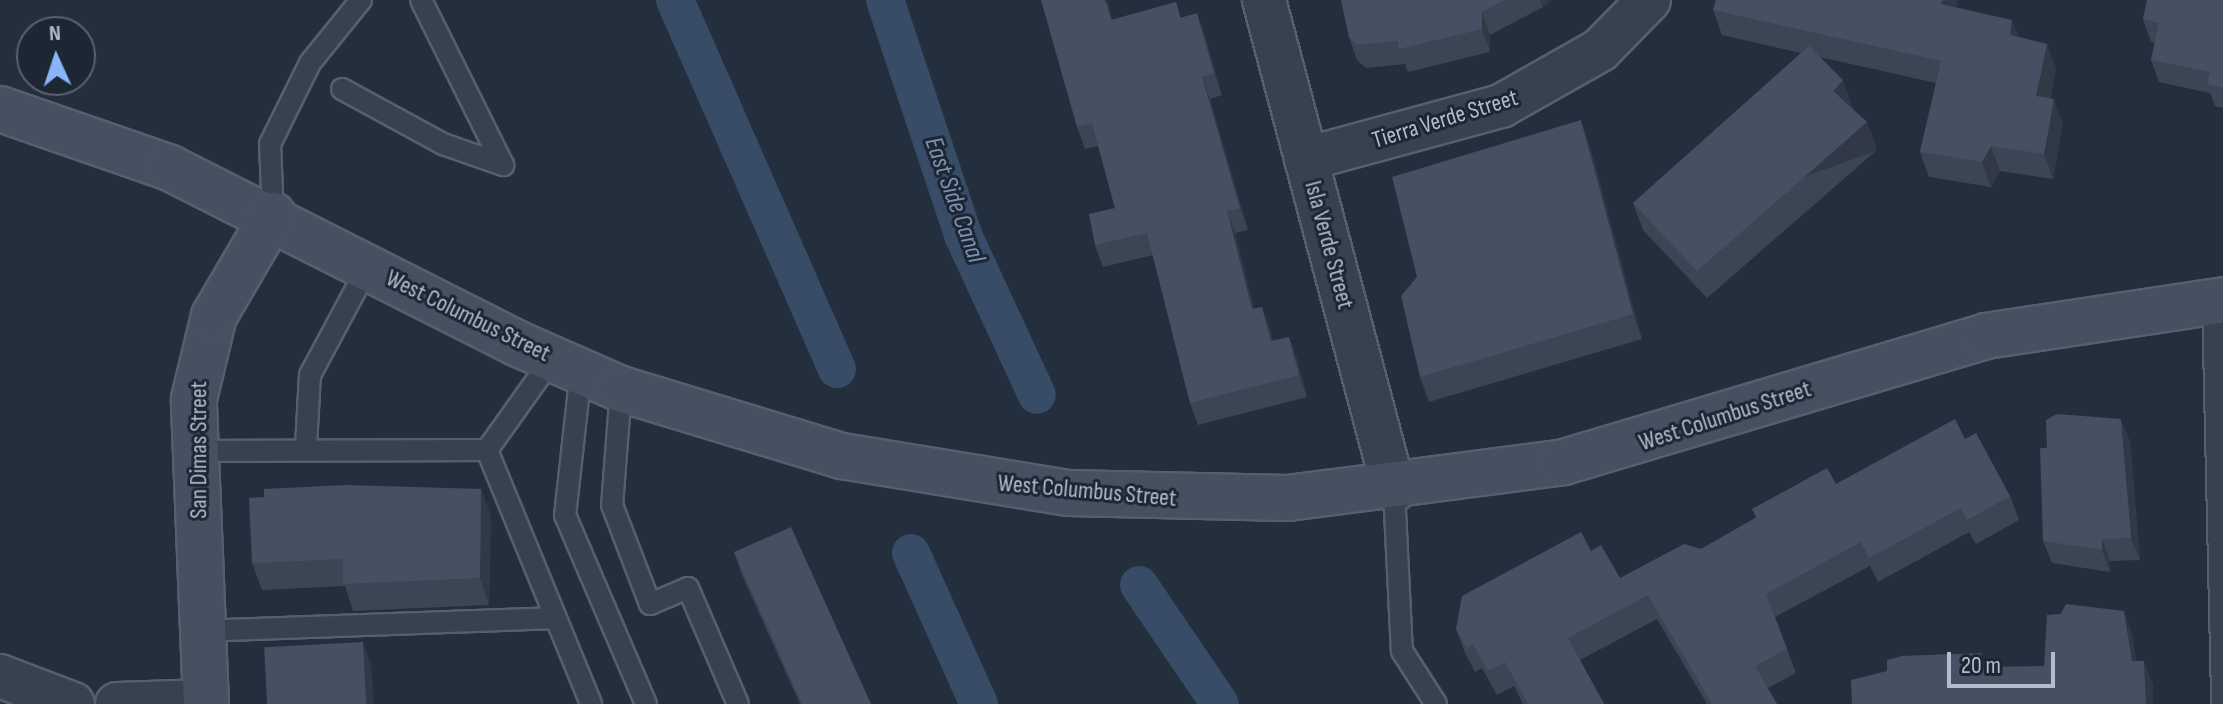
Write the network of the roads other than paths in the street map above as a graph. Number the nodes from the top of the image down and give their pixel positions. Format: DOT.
graph roads {
  1 [pos="361,0"];
  2 [pos="421,0"];
  3 [pos="1264,0"];
  4 [pos="1649,0"];
  5 [pos="342,89"];
  6 [pos="0,109"];
  7 [pos="1306,159"];
  8 [pos="273,215"];
  9 [pos="368,267"];
  10 [pos="2218,300"];
  11 [pos="566,365"];
  12 [pos="621,389"];
  13 [pos="306,446"];
  14 [pos="487,450"];
  15 [pos="195,451"];
  16 [pos="1394,490"];
  17 [pos="555,618"];
  18 [pos="202,631"];
  19 [pos="0,676"];
  20 [pos="206,703"];
  21 [pos="73,704"];
  22 [pos="117,704"];
  23 [pos="591,704"];
  24 [pos="646,704"];
  25 [pos="738,704"];
  26 [pos="1436,704"];
  27 [pos="2222,704"];
  1 -- 8 [label="lane"];
  2 -- 5 [label="lane"];
  3 -- 7 [label="street, Isla Verde Street"];
  4 -- 7 [label="street, Tierra Verde Street"];
  6 -- 8 [label="main road, West Columbus Street"];
  7 -- 16 [label="street, Isla Verde Street"];
  8 -- 9 [label="main road, West Columbus Street"];
  8 -- 15 [label="main road, San Dimas Street"];
  9 -- 11 [label="main road, West Columbus Street"];
  9 -- 13 [label="lane"];
  10 -- 16 [label="main road, West Columbus Street"];
  10 -- 27 [label="lane"];
  11 -- 12 [label="main road, West Columbus Street"];
  11 -- 14 [label="lane"];
  11 -- 24 [label="lane"];
  12 -- 16 [label="main road, West Columbus Street"];
  12 -- 25 [label="lane"];
  13 -- 14 [label="lane"];
  13 -- 15 [label="lane"];
  14 -- 17 [label="lane"];
  15 -- 18 [label="main road, San Dimas Street"];
  16 -- 26 [label="lane"];
  17 -- 18 [label="lane"];
  17 -- 23 [label="lane"];
  18 -- 20 [label="main road, San Dimas Street"];
  19 -- 21 [label="street"];
  20 -- 22 [label="street"];
}
